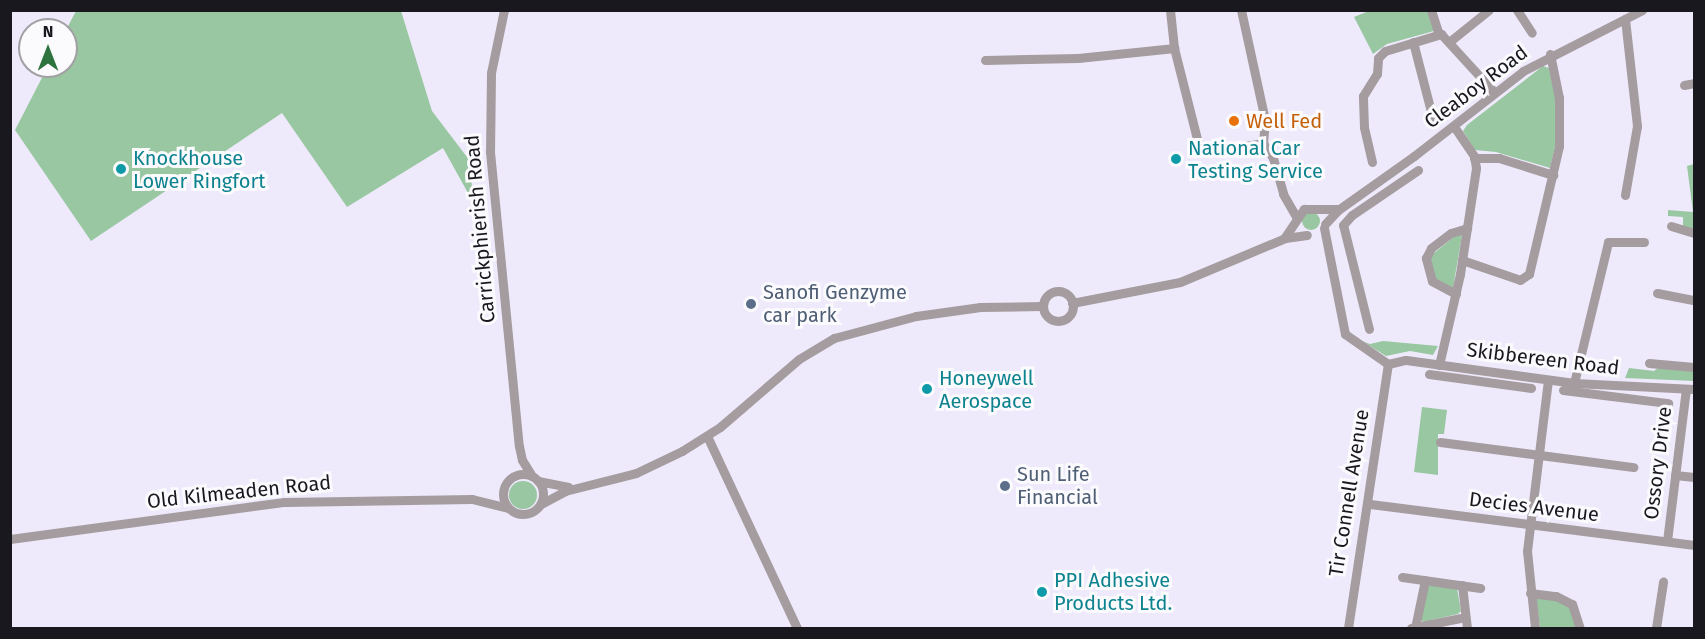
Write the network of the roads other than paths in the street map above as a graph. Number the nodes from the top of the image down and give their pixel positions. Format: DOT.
graph roads {
  1 [pos="504,10"];
  2 [pos="1170,10"];
  3 [pos="1240,10"];
  4 [pos="1431,10"];
  5 [pos="1489,10"];
  6 [pos="1517,10"];
  7 [pos="1642,10"];
  8 [pos="1625,19"];
  9 [pos="1532,33"];
  10 [pos="1439,34"];
  11 [pos="1413,42"];
  12 [pos="1449,42"];
  13 [pos="1174,48"];
  14 [pos="1550,54"];
  15 [pos="985,60"];
  16 [pos="1695,83"];
  17 [pos="1684,85"];
  18 [pos="1494,92"];
  19 [pos="1434,123"];
  20 [pos="1454,126"];
  21 [pos="1263,143"];
  22 [pos="1474,158"];
  23 [pos="1372,162"];
  24 [pos="1418,170"];
  25 [pos="1394,171"];
  26 [pos="1553,175"];
  27 [pos="1401,181"];
  28 [pos="1625,195"];
  29 [pos="1287,200"];
  30 [pos="1313,208"];
  31 [pos="1341,208"];
  32 [pos="1297,220"];
  33 [pos="1324,226"];
  34 [pos="1671,226"];
  35 [pos="1467,228"];
  36 [pos="1695,233"];
  37 [pos="1308,235"];
  38 [pos="1285,237"];
  39 [pos="1644,242"];
  40 [pos="1324,247"];
  41 [pos="1462,260"];
  42 [pos="1657,293"];
  43 [pos="1456,294"];
  44 [pos="1695,300"];
  45 [pos="1072,303"];
  46 [pos="1042,306"];
  47 [pos="1369,329"];
  48 [pos="1648,363"];
  49 [pos="1388,364"];
  50 [pos="1439,365"];
  51 [pos="1695,367"];
  52 [pos="1429,374"];
  53 [pos="1485,376"];
  54 [pos="1548,380"];
  55 [pos="1574,383"];
  56 [pos="1616,386"];
  57 [pos="1531,388"];
  58 [pos="1690,389"];
  59 [pos="1563,390"];
  60 [pos="1615,397"];
  61 [pos="1668,404"];
  62 [pos="707,436"];
  63 [pos="1440,442"];
  64 [pos="519,446"];
  65 [pos="1539,455"];
  66 [pos="1633,467"];
  67 [pos="1675,475"];
  68 [pos="1695,477"];
  69 [pos="535,478"];
  70 [pos="507,483"];
  71 [pos="581,486"];
  72 [pos="472,499"];
  73 [pos="541,504"];
  74 [pos="1370,504"];
  75 [pos="508,508"];
  76 [pos="1530,524"];
  77 [pos="10,539"];
  78 [pos="1667,541"];
  79 [pos="1695,545"];
  80 [pos="1402,577"];
  81 [pos="1425,580"];
  82 [pos="1663,582"];
  83 [pos="1462,585"];
  84 [pos="1480,588"];
  85 [pos="1530,593"];
  86 [pos="1465,617"];
  87 [pos="797,628"];
  88 [pos="1348,628"];
  89 [pos="1413,628"];
  90 [pos="1467,628"];
  91 [pos="1534,628"];
  92 [pos="1580,628"];
  93 [pos="1656,628"];
  1 -- 64 [label="street, Carrickphierish Road"];
  2 -- 13 [label="street"];
  3 -- 21 [label="street"];
  4 -- 10 [label="street"];
  5 -- 12 [label="street"];
  6 -- 9 [label="street"];
  7 -- 8 [label="street, Cleaboy Road"];
  8 -- 14 [label="street, Cleaboy Road"];
  8 -- 28 [label="street"];
  10 -- 11 [label="street"];
  10 -- 12 [label="street"];
  11 -- 19 [label="street"];
  11 -- 23 [label="street"];
  12 -- 18 [label="street"];
  13 -- 15 [label="street"];
  13 -- 21 [label="street"];
  14 -- 18 [label="street, Cleaboy Road"];
  14 -- 26 [label="street"];
  16 -- 17 [label="street"];
  18 -- 20 [label="street, Cleaboy Road"];
  20 -- 22 [label="street"];
  20 -- 25 [label="street, Cleaboy Road"];
  21 -- 29 [label="street"];
  22 -- 26 [label="street"];
  22 -- 35 [label="street"];
  24 -- 27 [label="street"];
  25 -- 27 [label="street"];
  25 -- 31 [label="street, Cleaboy Road"];
  26 -- 41 [label="street"];
  27 -- 47 [label="street"];
  29 -- 30 [label="street"];
  29 -- 32 [label="street"];
  30 -- 31 [label="street"];
  30 -- 32 [label="street"];
  30 -- 33 [label="street"];
  31 -- 33 [label="street, Cleaboy Road"];
  32 -- 37 [label="street"];
  32 -- 38 [label="street"];
  33 -- 37 [label="street, Cleaboy Road"];
  33 -- 40 [label="street"];
  34 -- 36 [label="street"];
  35 -- 41 [label="street"];
  35 -- 43 [label="street"];
  37 -- 38 [label="street"];
  37 -- 40 [label="street"];
  38 -- 45 [label="street"];
  39 -- 55 [label="street"];
  40 -- 49 [label="street"];
  41 -- 43 [label="street"];
  42 -- 44 [label="street"];
  43 -- 50 [label="street"];
  45 -- 46 [label="street"];
  45 -- 46 [label="street"];
  46 -- 62 [label="street"];
  48 -- 51 [label="street"];
  49 -- 50 [label="street, Skibbereen Road"];
  49 -- 74 [label="street, Tir Connell Avenue"];
  50 -- 53 [label="street, Skibbereen Road"];
  52 -- 53 [label="street, Skibbereen Road"];
  53 -- 54 [label="street, Skibbereen Road"];
  53 -- 57 [label="street, Skibbereen Road"];
  54 -- 55 [label="street, Skibbereen Road"];
  54 -- 65 [label="street"];
  55 -- 56 [label="street, Skibbereen Road"];
  56 -- 58 [label="street, Skibbereen Road"];
  56 -- 60 [label="street"];
  58 -- 67 [label="street, Ossory Drive"];
  59 -- 60 [label="street, Skibbereen Road"];
  60 -- 61 [label="street, Skibbereen Road"];
  62 -- 71 [label="street"];
  62 -- 87 [label="street"];
  63 -- 65 [label="street"];
  64 -- 69 [label="street, Carrickphierish Road"];
  64 -- 70 [label="street, Carrickphierish Road"];
  65 -- 66 [label="street"];
  65 -- 76 [label="street"];
  67 -- 68 [label="street"];
  67 -- 78 [label="street, Ossory Drive"];
  69 -- 70 [label="street"];
  69 -- 71 [label="street"];
  69 -- 73 [label="street"];
  70 -- 72 [label="street, Old Kilmeaden Road"];
  70 -- 75 [label="street"];
  71 -- 73 [label="street"];
  72 -- 75 [label="street, Old Kilmeaden Road"];
  72 -- 77 [label="street, Old Kilmeaden Road"];
  73 -- 75 [label="street"];
  74 -- 76 [label="street, Decies Avenue"];
  74 -- 88 [label="street, Tir Connell Avenue"];
  76 -- 78 [label="street, Decies Avenue"];
  76 -- 85 [label="street"];
  78 -- 79 [label="street, Decies Avenue"];
  80 -- 81 [label="street"];
  81 -- 83 [label="street"];
  81 -- 89 [label="street"];
  82 -- 93 [label="street"];
  83 -- 84 [label="street"];
  83 -- 86 [label="street"];
  85 -- 91 [label="street"];
  85 -- 92 [label="street"];
  86 -- 89 [label="street"];
  86 -- 90 [label="street"];
}
